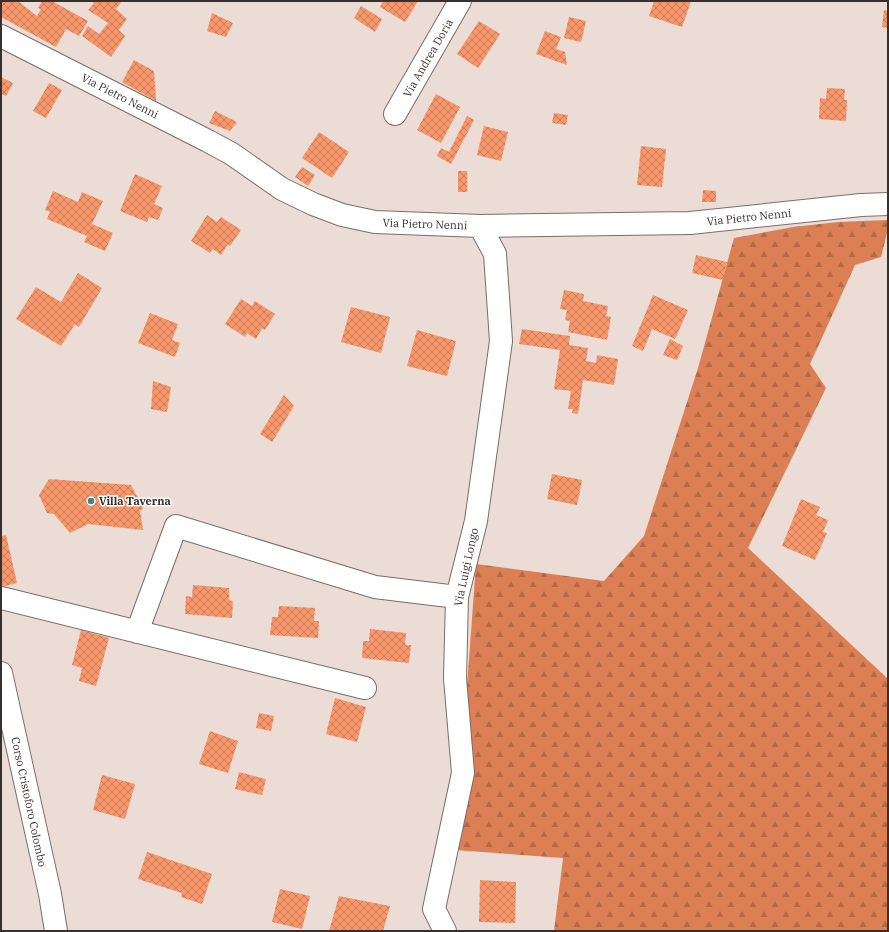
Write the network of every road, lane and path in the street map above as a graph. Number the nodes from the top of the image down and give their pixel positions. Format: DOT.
graph roads {
  1 [pos="460,1"];
  2 [pos="3,36"];
  3 [pos="395,114"];
  4 [pos="888,204"];
  5 [pos="480,226"];
  6 [pos="457,597"];
  7 [pos="1,598"];
  8 [pos="137,632"];
  9 [pos="1,673"];
  10 [pos="365,688"];
  11 [pos="56,931"];
  12 [pos="445,931"];
  1 -- 3 [label="street, Via Andrea Doria"];
  2 -- 5 [label="street, Via Pietro Nenni"];
  4 -- 5 [label="street, Via Pietro Nenni"];
  5 -- 6 [label="street, Via Luigi Longo"];
  6 -- 8 [label="street"];
  6 -- 12 [label="street, Via Luigi Longo"];
  7 -- 8 [label="street"];
  8 -- 10 [label="street"];
  9 -- 11 [label="street, Corso Cristoforo Colombo"];
}
